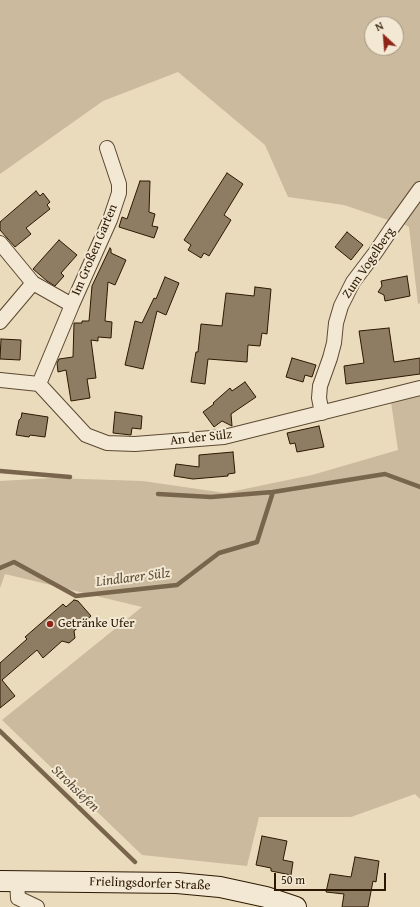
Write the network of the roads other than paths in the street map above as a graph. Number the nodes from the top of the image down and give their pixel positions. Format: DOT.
graph roads {
  1 [pos="107,148"];
  2 [pos="420,189"];
  3 [pos="0,243"];
  4 [pos="33,283"];
  5 [pos="72,305"];
  6 [pos="0,322"];
  7 [pos="0,380"];
  8 [pos="39,384"];
  9 [pos="420,388"];
  10 [pos="322,412"];
  11 [pos="11,892"];
  12 [pos="37,907"];
  13 [pos="296,907"];
  1 -- 5 [label="street, Im Großen Garten"];
  2 -- 10 [label="street, Zum Vogelberg"];
  3 -- 4 [label="street, Im Großen Garten"];
  4 -- 5 [label="street, Im Großen Garten"];
  4 -- 6 [label="street"];
  5 -- 8 [label="street, Im Großen Garten"];
  7 -- 8 [label="street"];
  8 -- 10 [label="street, An der Sülz"];
  9 -- 10 [label="street, An der Sülz"];
  11 -- 12 [label="street"];
  11 -- 13 [label="main road, Frielingsdorfer Straße"];
}
